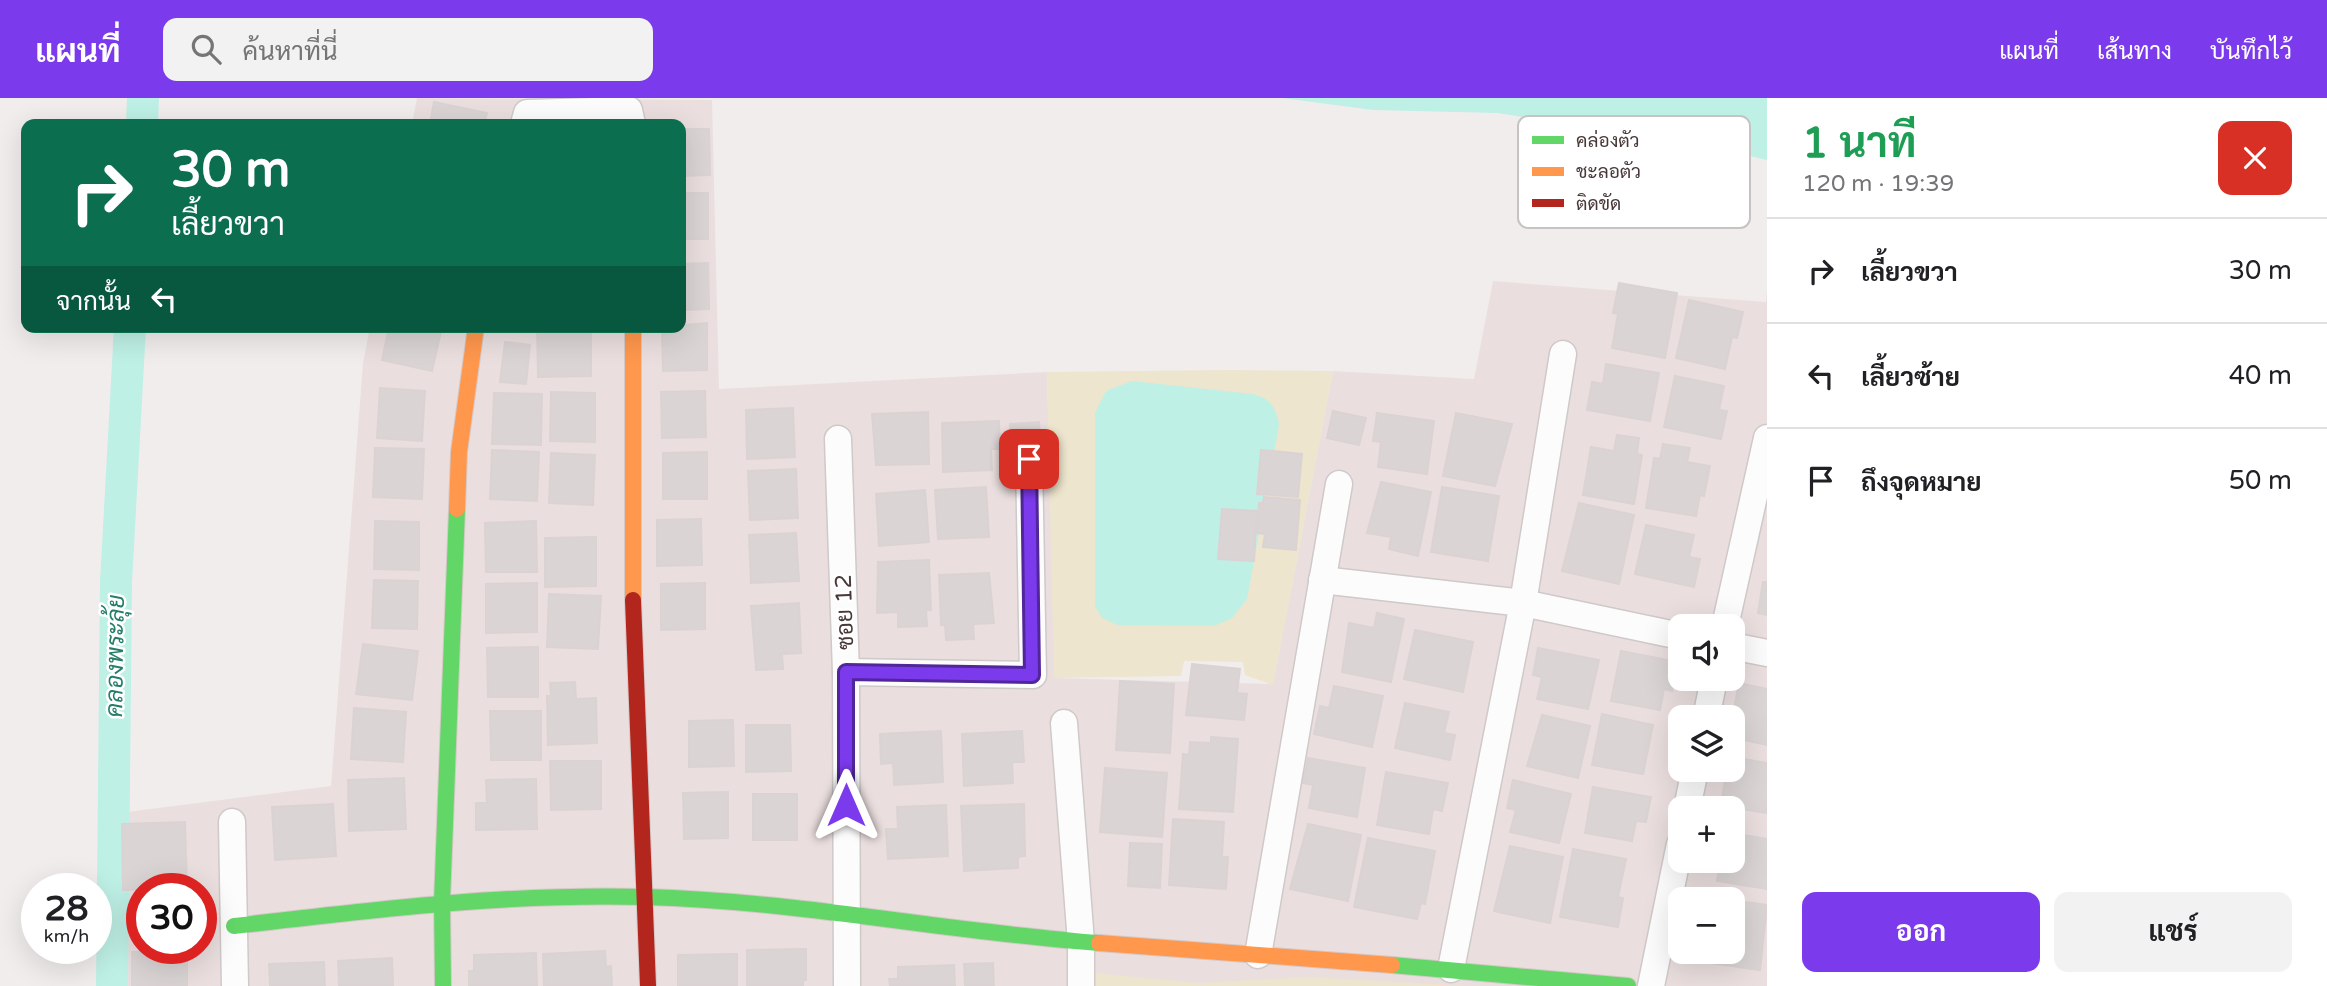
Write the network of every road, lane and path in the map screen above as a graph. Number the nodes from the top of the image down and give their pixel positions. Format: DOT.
graph roads {
  1 [pos="525,119"];
  2 [pos="631,119"];
  3 [pos="475,333"];
  4 [pos="633,333"];
  5 [pos="1563,354"];
  6 [pos="1767,438"];
  7 [pos="838,439"];
  8 [pos="1029,459"];
  9 [pos="1339,484"];
  10 [pos="1322,580"];
  11 [pos="1523,603"];
  12 [pos="1728,614"];
  13 [pos="1668,633"];
  14 [pos="1745,649"];
  15 [pos="1767,653"];
  16 [pos="846,672"];
  17 [pos="1064,723"];
  18 [pos="232,822"];
  19 [pos="1674,873"];
  20 [pos="646,897"];
  21 [pos="442,902"];
  22 [pos="846,912"];
  23 [pos="234,926"];
  24 [pos="1081,942"];
  25 [pos="1258,955"];
  26 [pos="1451,969"];
  27 [pos="235,986"];
  28 [pos="443,986"];
  29 [pos="648,986"];
  30 [pos="847,986"];
  31 [pos="1081,986"];
  32 [pos="1628,986"];
  33 [pos="1651,986"];
  1 -- 2 [label="street"];
  3 -- 21 [label="street"];
  4 -- 20 [label="street"];
  5 -- 11 [label="street"];
  6 -- 12 [label="street"];
  7 -- 16 [label="street, ซอย 12"];
  8 -- 16 [label="street"];
  9 -- 10 [label="street"];
  10 -- 11 [label="street"];
  10 -- 25 [label="street"];
  11 -- 13 [label="street"];
  11 -- 26 [label="street"];
  14 -- 15 [label="street"];
  16 -- 22 [label="street, ซอย 12"];
  17 -- 24 [label="street"];
  18 -- 23 [label="street"];
  19 -- 33 [label="street"];
  20 -- 21 [label="street"];
  20 -- 22 [label="street"];
  20 -- 29 [label="street"];
  21 -- 23 [label="street"];
  21 -- 28 [label="street"];
  22 -- 24 [label="street"];
  22 -- 30 [label="street, ซอย 12"];
  23 -- 27 [label="street"];
  24 -- 25 [label="street"];
  24 -- 31 [label="street"];
  25 -- 26 [label="street"];
  26 -- 32 [label="street"];
}
